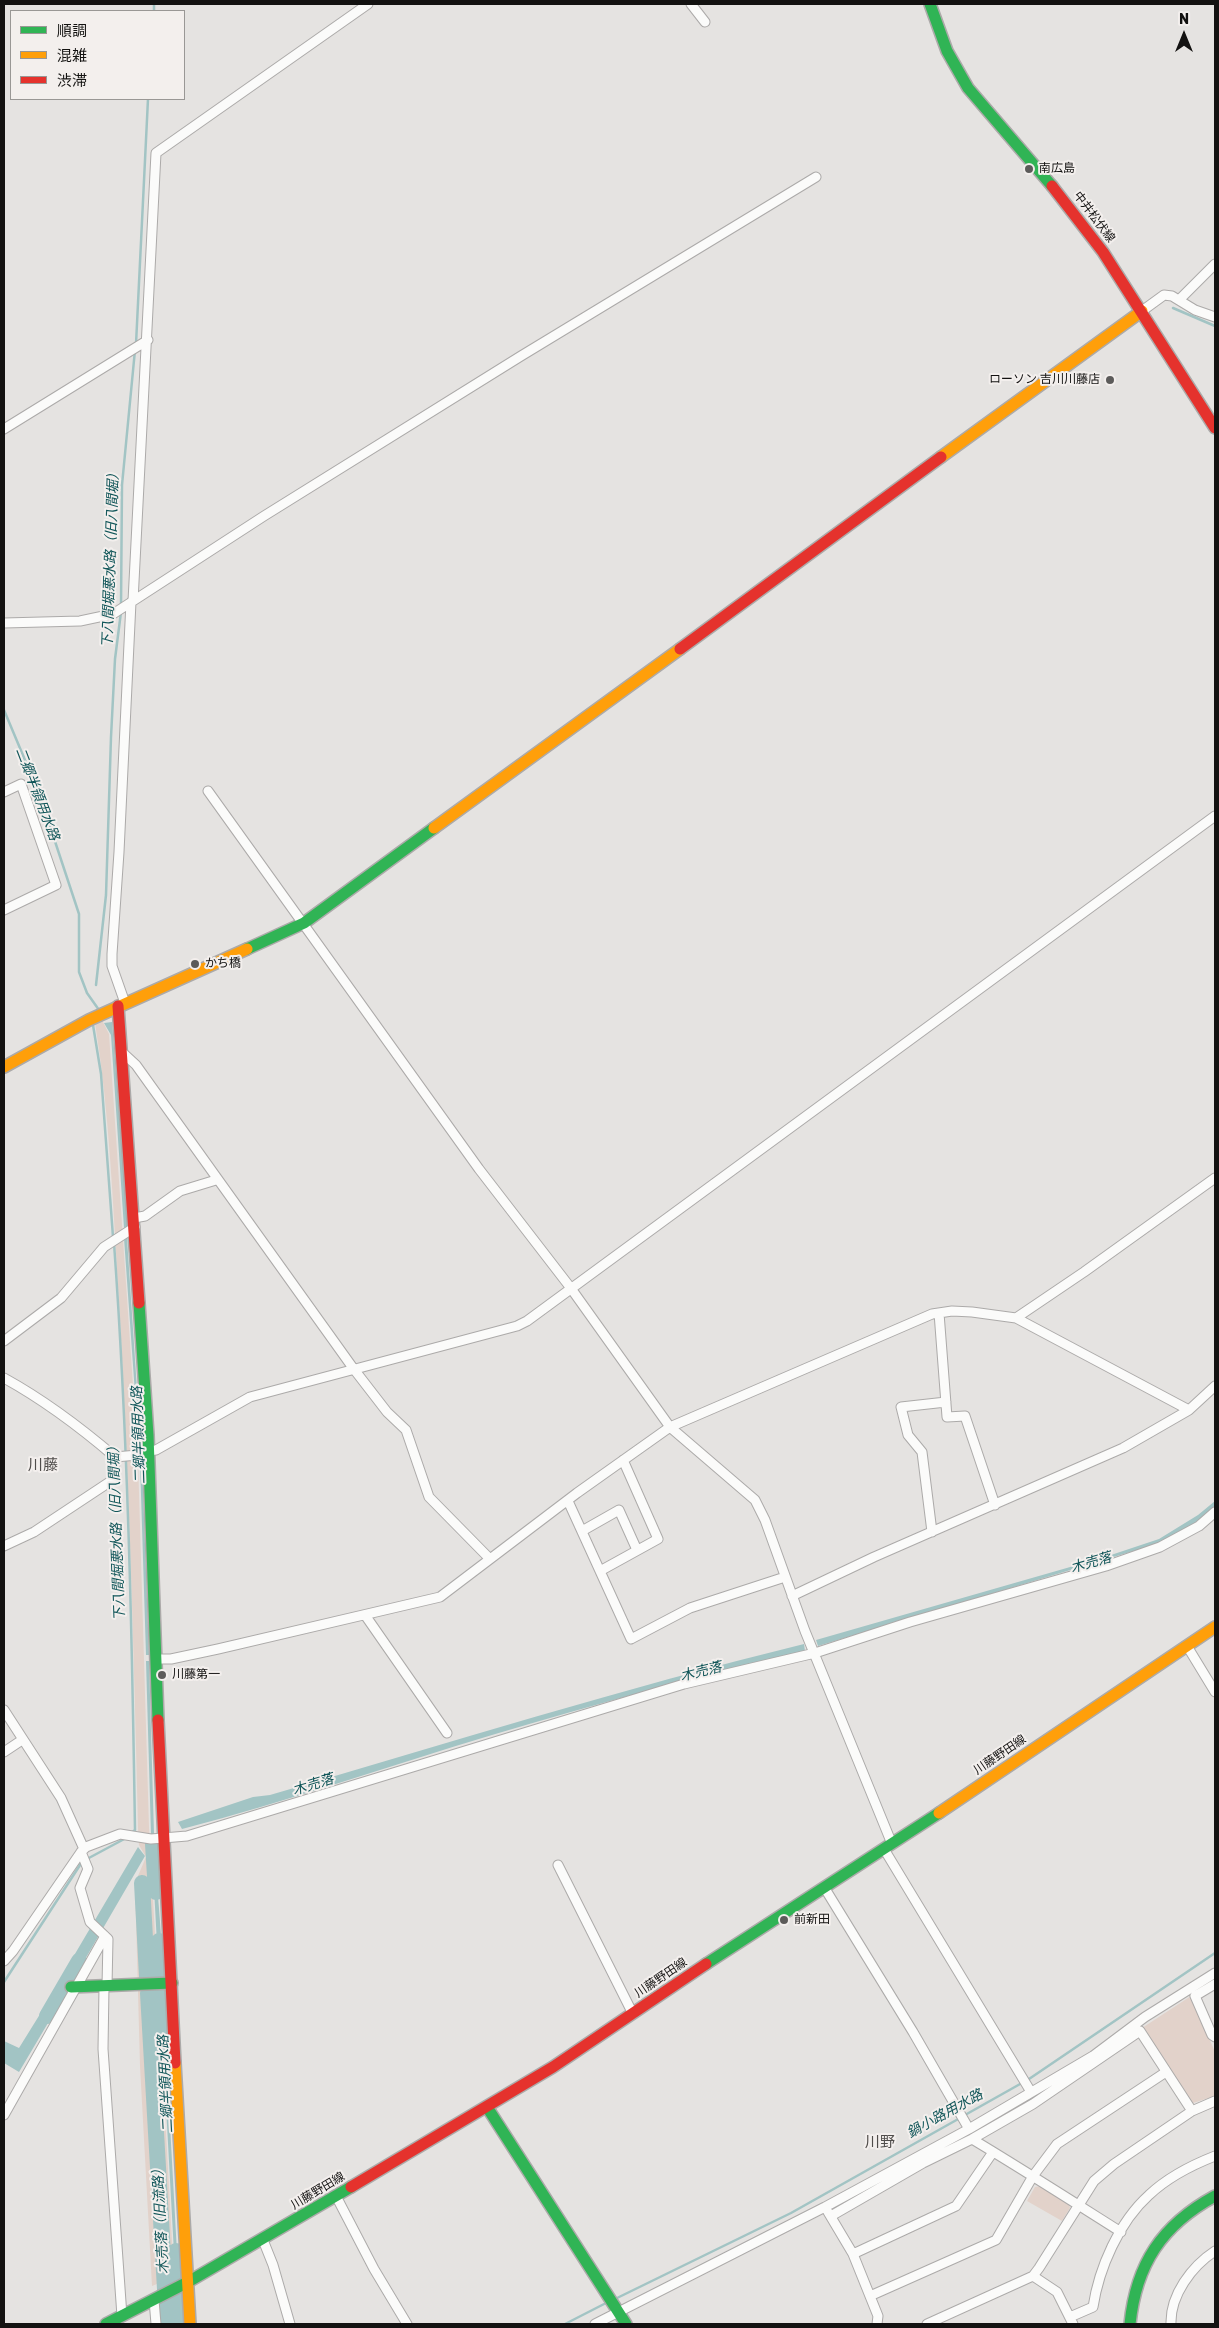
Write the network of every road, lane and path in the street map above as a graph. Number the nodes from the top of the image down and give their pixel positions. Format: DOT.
graph roads {
  1 [pos="368,4"];
  2 [pos="691,4"];
  3 [pos="930,4"];
  4 [pos="705,22"];
  5 [pos="816,177"];
  6 [pos="1215,264"];
  7 [pos="1179,300"];
  8 [pos="1142,311"];
  9 [pos="1215,317"];
  10 [pos="149,340"];
  11 [pos="1215,428"];
  12 [pos="4,429"];
  13 [pos="131,603"];
  14 [pos="4,623"];
  15 [pos="208,791"];
  16 [pos="4,792"];
  17 [pos="1215,816"];
  18 [pos="4,910"];
  19 [pos="304,924"];
  20 [pos="117,1006"];
  21 [pos="123,1053"];
  22 [pos="4,1067"];
  23 [pos="1215,1178"];
  24 [pos="216,1180"];
  25 [pos="128,1229"];
  26 [pos="570,1288"];
  27 [pos="939,1313"];
  28 [pos="1016,1318"];
  29 [pos="4,1342"];
  30 [pos="354,1368"];
  31 [pos="4,1378"];
  32 [pos="1215,1386"];
  33 [pos="946,1402"];
  34 [pos="1189,1410"];
  35 [pos="670,1427"];
  36 [pos="142,1454"];
  37 [pos="115,1457"];
  38 [pos="623,1460"];
  39 [pos="568,1501"];
  40 [pos="995,1505"];
  41 [pos="1215,1512"];
  42 [pos="582,1531"];
  43 [pos="932,1532"];
  44 [pos="4,1546"];
  45 [pos="637,1550"];
  46 [pos="490,1559"];
  47 [pos="600,1571"];
  48 [pos="785,1577"];
  49 [pos="792,1596"];
  50 [pos="366,1615"];
  51 [pos="1215,1627"];
  52 [pos="1187,1646"];
  53 [pos="815,1653"];
  54 [pos="156,1659"];
  55 [pos="1215,1692"];
  56 [pos="4,1710"];
  57 [pos="447,1733"];
  58 [pos="22,1740"];
  59 [pos="4,1752"];
  60 [pos="157,1839"];
  61 [pos="888,1846"];
  62 [pos="83,1851"];
  63 [pos="558,1865"];
  64 [pos="824,1887"];
  65 [pos="105,1936"];
  66 [pos="4,1961"];
  67 [pos="1215,1973"];
  68 [pos="172,1983"];
  69 [pos="1215,1984"];
  70 [pos="106,1986"];
  71 [pos="73,1987"];
  72 [pos="633,2014"];
  73 [pos="1215,2037"];
  74 [pos="1166,2072"];
  75 [pos="1029,2089"];
  76 [pos="1215,2101"];
  77 [pos="487,2107"];
  78 [pos="1192,2111"];
  79 [pos="4,2115"];
  80 [pos="969,2129"];
  81 [pos="972,2138"];
  82 [pos="993,2152"];
  83 [pos="1215,2156"];
  84 [pos="1034,2176"];
  85 [pos="336,2196"];
  86 [pos="1215,2196"];
  87 [pos="1078,2205"];
  88 [pos="825,2207"];
  89 [pos="831,2216"];
  90 [pos="1122,2232"];
  91 [pos="262,2240"];
  92 [pos="1215,2251"];
  93 [pos="853,2254"];
  94 [pos="1033,2276"];
  95 [pos="185,2284"];
  96 [pos="870,2296"];
  97 [pos="156,2299"];
  98 [pos="619,2313"];
  99 [pos="122,2316"];
  100 [pos="1072,2321"];
  101 [pos="106,2324"];
  102 [pos="156,2324"];
  103 [pos="190,2324"];
  104 [pos="290,2324"];
  105 [pos="407,2324"];
  106 [pos="595,2324"];
  107 [pos="626,2324"];
  108 [pos="877,2324"];
  109 [pos="927,2324"];
  110 [pos="1130,2324"];
  111 [pos="1171,2324"];
  1 -- 10 [label="street"];
  2 -- 4 [label="street"];
  3 -- 8 [label="street, 中井松伏線"];
  5 -- 13 [label="street"];
  6 -- 7 [label="street"];
  7 -- 8 [label="street"];
  7 -- 9 [label="street"];
  8 -- 11 [label="street, 中井松伏線"];
  8 -- 19 [label="street"];
  10 -- 12 [label="street"];
  10 -- 13 [label="street"];
  13 -- 14 [label="street"];
  13 -- 20 [label="street"];
  15 -- 19 [label="street"];
  16 -- 18 [label="street"];
  17 -- 26 [label="street"];
  19 -- 20 [label="street"];
  19 -- 26 [label="street"];
  20 -- 21 [label="street"];
  20 -- 22 [label="street"];
  21 -- 24 [label="street"];
  21 -- 25 [label="street"];
  23 -- 28 [label="street"];
  24 -- 25 [label="street"];
  24 -- 30 [label="street"];
  25 -- 29 [label="street"];
  25 -- 36 [label="street"];
  26 -- 30 [label="street"];
  26 -- 35 [label="street"];
  27 -- 28 [label="street"];
  27 -- 33 [label="street"];
  27 -- 35 [label="street"];
  28 -- 34 [label="street"];
  30 -- 36 [label="street"];
  30 -- 46 [label="street"];
  31 -- 37 [label="street"];
  32 -- 34 [label="street"];
  33 -- 40 [label="street"];
  33 -- 43 [label="street"];
  34 -- 40 [label="street"];
  35 -- 38 [label="street"];
  35 -- 48 [label="street"];
  36 -- 37 [label="street"];
  36 -- 54 [label="street"];
  37 -- 44 [label="street"];
  38 -- 39 [label="street"];
  38 -- 45 [label="street"];
  39 -- 42 [label="street"];
  39 -- 46 [label="street"];
  40 -- 43 [label="street"];
  41 -- 53 [label="street"];
  42 -- 45 [label="street"];
  42 -- 47 [label="street"];
  43 -- 49 [label="street"];
  45 -- 47 [label="street"];
  46 -- 50 [label="street"];
  47 -- 48 [label="street"];
  48 -- 49 [label="street"];
  49 -- 53 [label="street"];
  50 -- 54 [label="street"];
  50 -- 57 [label="street"];
  51 -- 52 [label="street, 川藤野田線"];
  52 -- 55 [label="street"];
  52 -- 61 [label="street, 川藤野田線"];
  53 -- 60 [label="street"];
  53 -- 61 [label="street"];
  54 -- 60 [label="street"];
  56 -- 58 [label="street"];
  58 -- 59 [label="street"];
  58 -- 62 [label="street"];
  60 -- 62 [label="street"];
  60 -- 68 [label="street"];
  61 -- 64 [label="street, 川藤野田線"];
  61 -- 75 [label="street"];
  62 -- 65 [label="street"];
  62 -- 66 [label="street"];
  63 -- 72 [label="street"];
  64 -- 72 [label="street, 川藤野田線"];
  64 -- 80 [label="street"];
  65 -- 70 [label="street"];
  65 -- 71 [label="street"];
  67 -- 75 [label="street"];
  68 -- 70 [label="street"];
  68 -- 95 [label="street"];
  69 -- 73 [label="street"];
  70 -- 71 [label="street"];
  70 -- 99 [label="street"];
  71 -- 79 [label="street"];
  72 -- 77 [label="street, 川藤野田線"];
  74 -- 78 [label="street"];
  74 -- 81 [label="street"];
  74 -- 84 [label="street"];
  75 -- 80 [label="street"];
  76 -- 78 [label="street"];
  77 -- 85 [label="street, 川藤野田線"];
  77 -- 98 [label="street"];
  78 -- 87 [label="street"];
  80 -- 88 [label="street"];
  81 -- 82 [label="street"];
  81 -- 89 [label="street"];
  82 -- 84 [label="street"];
  82 -- 93 [label="street"];
  83 -- 90 [label="street"];
  84 -- 87 [label="street"];
  84 -- 96 [label="street"];
  85 -- 91 [label="street, 川藤野田線"];
  85 -- 105 [label="street"];
  86 -- 110 [label="street"];
  87 -- 90 [label="street"];
  87 -- 94 [label="street"];
  88 -- 89 [label="street"];
  88 -- 98 [label="street"];
  89 -- 93 [label="street"];
  90 -- 100 [label="street"];
  91 -- 95 [label="street, 川藤野田線"];
  91 -- 104 [label="street"];
  92 -- 111 [label="street"];
  93 -- 96 [label="street"];
  94 -- 100 [label="street"];
  94 -- 109 [label="street"];
  95 -- 97 [label="street, 川藤野田線"];
  95 -- 103 [label="street"];
  96 -- 108 [label="street"];
  97 -- 99 [label="street, 川藤野田線"];
  97 -- 102 [label="street"];
  98 -- 106 [label="street"];
  98 -- 107 [label="street"];
  99 -- 101 [label="street, 川藤野田線"];
}
